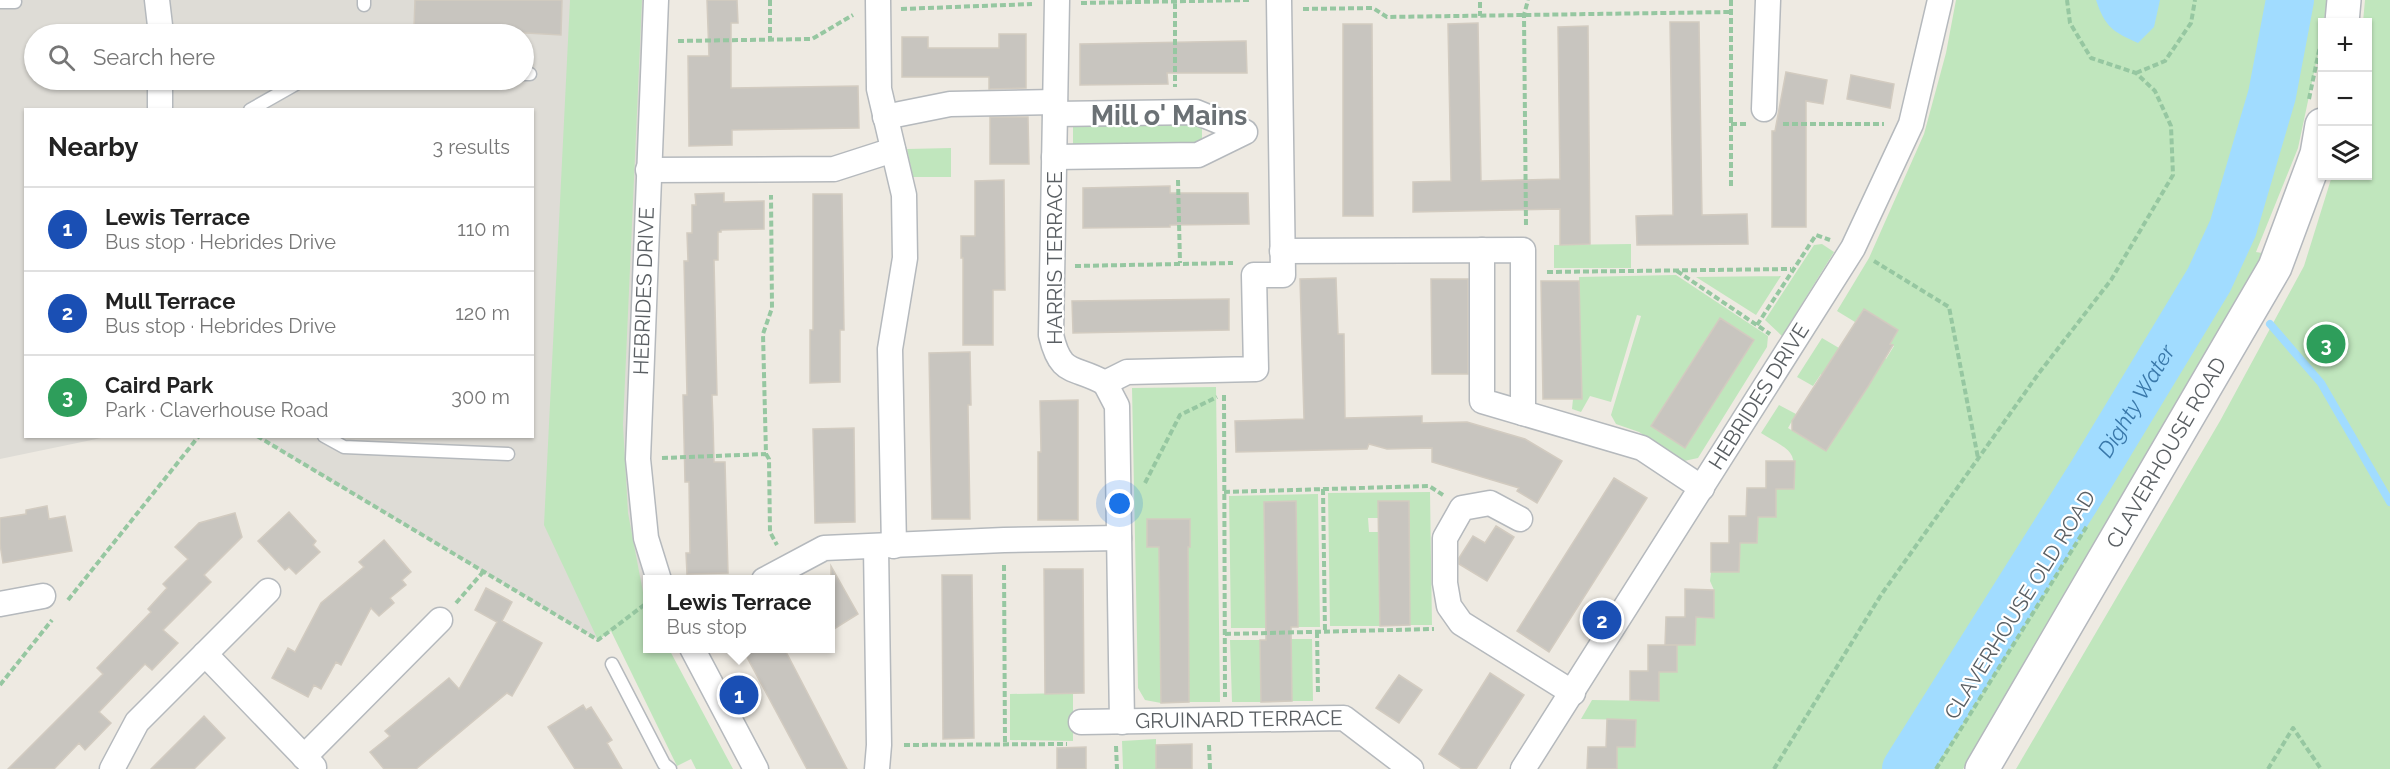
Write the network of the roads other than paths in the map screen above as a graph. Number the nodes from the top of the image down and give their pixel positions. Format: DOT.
graph roads {
  1 [pos="157,0"];
  2 [pos="656,0"];
  3 [pos="1768,0"];
  4 [pos="1940,0"];
  5 [pos="2344,0"];
  6 [pos="0,2"];
  7 [pos="15,2"];
  8 [pos="1057,2"];
  9 [pos="878,5"];
  10 [pos="1288,5"];
  11 [pos="2342,18"];
  12 [pos="160,24"];
  13 [pos="160,90"];
  14 [pos="285,90"];
  15 [pos="159,108"];
  16 [pos="254,108"];
  17 [pos="1055,108"];
  18 [pos="2315,114"];
  19 [pos="885,117"];
  20 [pos="1764,119"];
  21 [pos="1282,131"];
  22 [pos="1245,132"];
  23 [pos="893,150"];
  24 [pos="1054,157"];
  25 [pos="648,170"];
  26 [pos="1482,250"];
  27 [pos="1282,251"];
  28 [pos="1105,383"];
  29 [pos="1523,413"];
  30 [pos="328,438"];
  31 [pos="508,454"];
  32 [pos="1702,488"];
  33 [pos="1520,519"];
  34 [pos="1119,538"];
  35 [pos="885,547"];
  36 [pos="658,575"];
  37 [pos="772,575"];
  38 [pos="268,591"];
  39 [pos="0,604"];
  40 [pos="54,606"];
  41 [pos="440,620"];
  42 [pos="695,653"];
  43 [pos="205,654"];
  44 [pos="612,664"];
  45 [pos="1573,693"];
  46 [pos="1122,722"];
  47 [pos="1076,733"];
  48 [pos="310,763"];
  49 [pos="111,769"];
  50 [pos="670,769"];
  51 [pos="756,769"];
  52 [pos="877,769"];
  53 [pos="1411,769"];
  54 [pos="1523,769"];
  55 [pos="1982,769"];
  1 -- 12 [label="street"];
  2 -- 25 [label="street, HEBRIDES DRIVE"];
  3 -- 20 [label="street"];
  4 -- 32 [label="street, HEBRIDES DRIVE"];
  5 -- 11 [label="street"];
  6 -- 7 [label="lane"];
  8 -- 17 [label="street, HARRIS TERRACE"];
  9 -- 19 [label="street"];
  10 -- 21 [label="street"];
  13 -- 15 [label="street"];
  14 -- 16 [label="lane"];
  17 -- 19 [label="street"];
  17 -- 22 [label="street"];
  17 -- 24 [label="street, HARRIS TERRACE"];
  18 -- 55 [label="street, CLAVERHOUSE ROAD"];
  19 -- 23 [label="street"];
  21 -- 22 [label="street"];
  21 -- 27 [label="street"];
  22 -- 24 [label="street"];
  23 -- 25 [label="street"];
  23 -- 35 [label="street"];
  24 -- 28 [label="street, HARRIS TERRACE"];
  25 -- 36 [label="street, HEBRIDES DRIVE"];
  26 -- 27 [label="street"];
  26 -- 29 [label="street"];
  26 -- 29 [label="street"];
  27 -- 28 [label="street"];
  28 -- 34 [label="street, GRUINARD TERRACE"];
  29 -- 32 [label="street"];
  30 -- 31 [label="lane"];
  32 -- 45 [label="street, HEBRIDES DRIVE"];
  33 -- 45 [label="street"];
  34 -- 35 [label="street"];
  34 -- 46 [label="street, GRUINARD TERRACE"];
  35 -- 37 [label="street"];
  35 -- 52 [label="street"];
  38 -- 43 [label="street"];
  39 -- 40 [label="street"];
  41 -- 48 [label="street"];
  42 -- 51 [label="street"];
  43 -- 48 [label="street"];
  43 -- 49 [label="street"];
  44 -- 50 [label="lane"];
  45 -- 54 [label="street, HEBRIDES DRIVE"];
  46 -- 47 [label="street, GRUINARD TERRACE"];
  46 -- 53 [label="street, GRUINARD TERRACE"];
}
